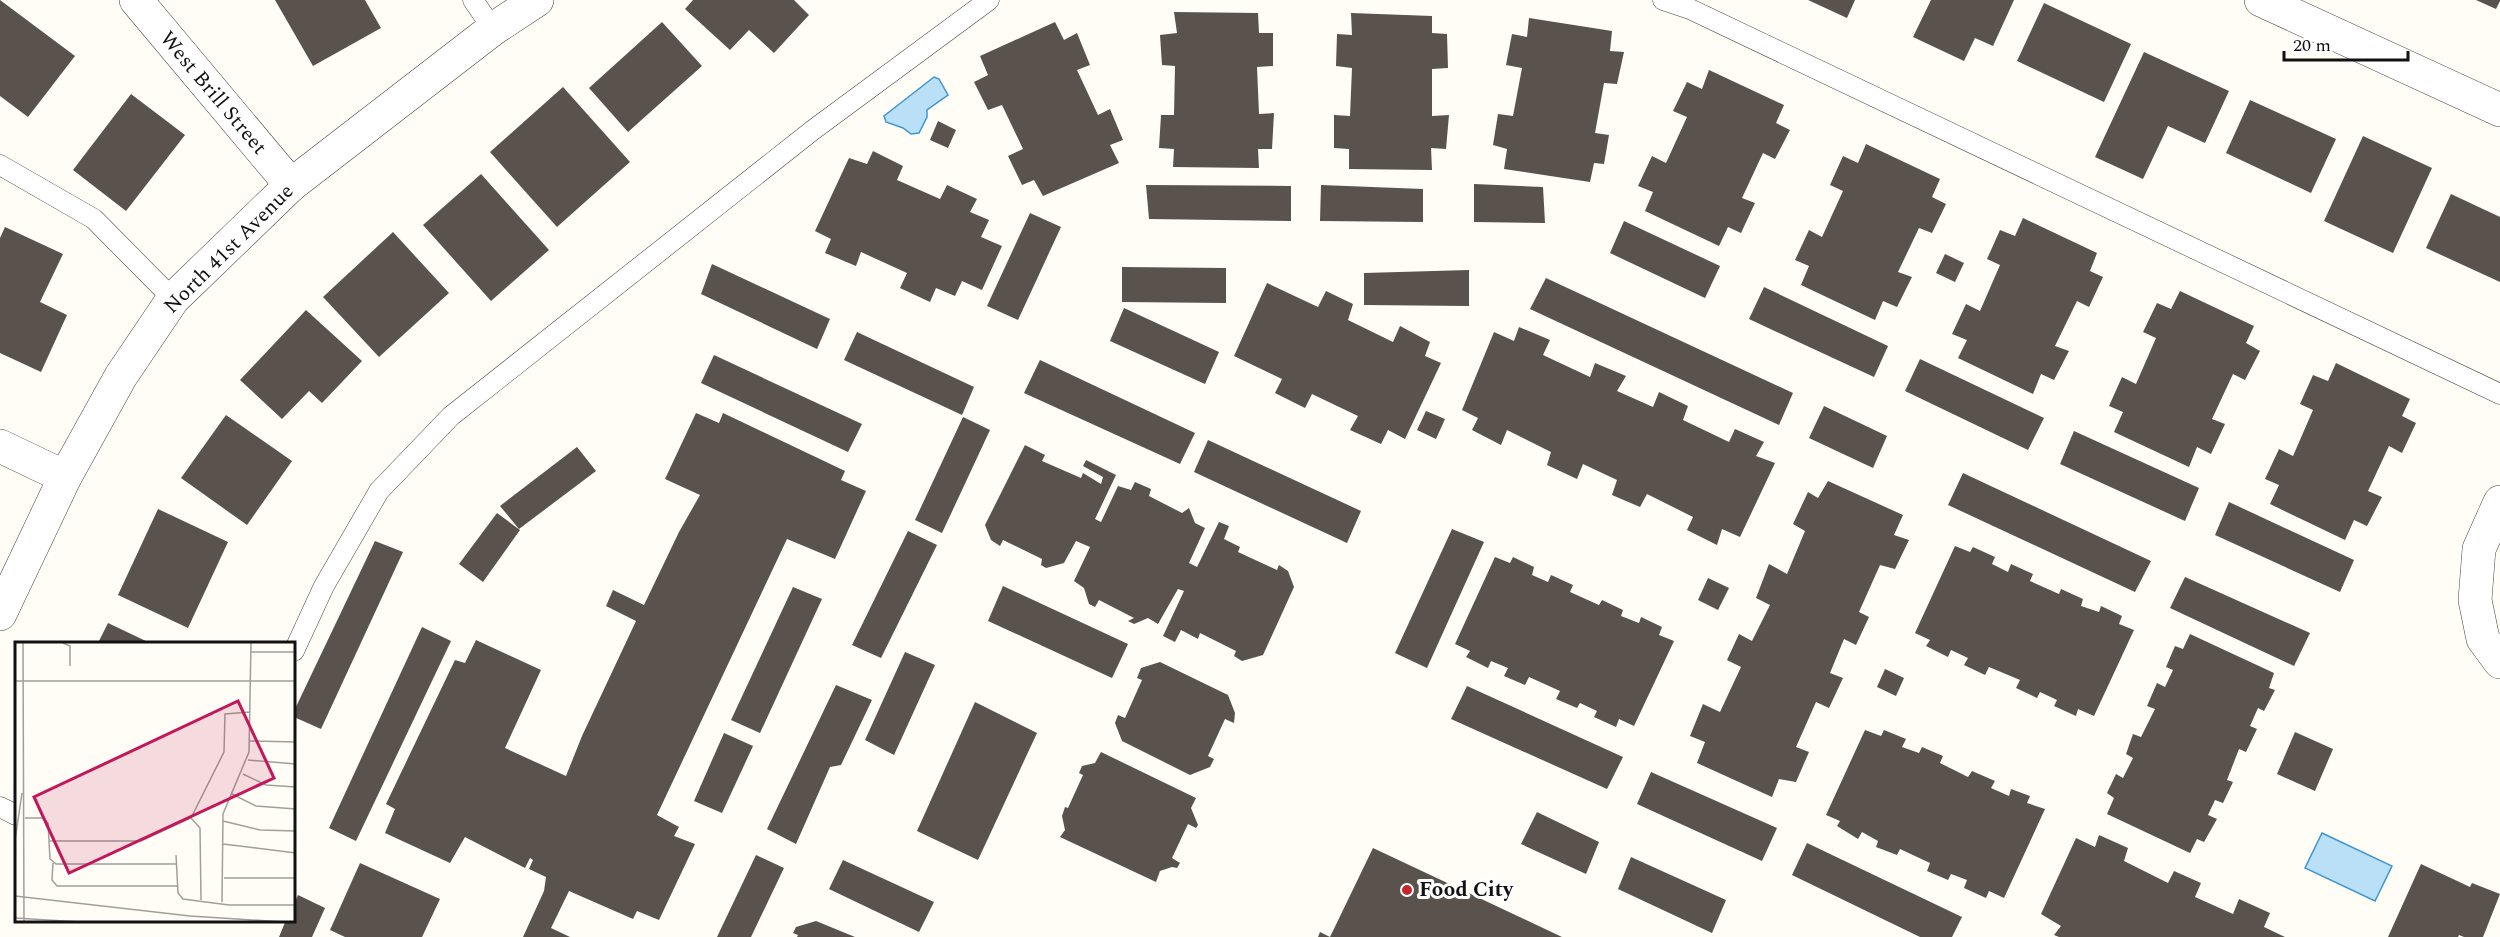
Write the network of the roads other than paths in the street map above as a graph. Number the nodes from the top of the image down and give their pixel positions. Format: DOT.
graph roads {
  1 [pos="136,0"];
  2 [pos="473,0"];
  3 [pos="537,0"];
  4 [pos="989,0"];
  5 [pos="1663,0"];
  6 [pos="2261,0"];
  7 [pos="494,29"];
  8 [pos="2500,110"];
  9 [pos="0,165"];
  10 [pos="291,185"];
  11 [pos="173,299"];
  12 [pos="2500,394"];
  13 [pos="0,446"];
  14 [pos="65,477"];
  15 [pos="2500,502"];
  16 [pos="0,614"];
  17 [pos="296,647"];
  18 [pos="2500,662"];
  19 [pos="0,807"];
  20 [pos="15,814"];
  1 -- 10 [label="street, West Brill Street"];
  2 -- 7 [label="lane"];
  3 -- 7 [label="street, North 41st Avenue"];
  4 -- 17 [label="lane"];
  5 -- 12 [label="lane"];
  6 -- 8 [label="street"];
  7 -- 10 [label="street, North 41st Avenue"];
  9 -- 11 [label="lane"];
  10 -- 11 [label="street, North 41st Avenue"];
  11 -- 14 [label="street, North 41st Avenue"];
  13 -- 14 [label="street"];
  14 -- 16 [label="street, North 41st Avenue"];
  15 -- 18 [label="street"];
  19 -- 20 [label="lane"];
}
